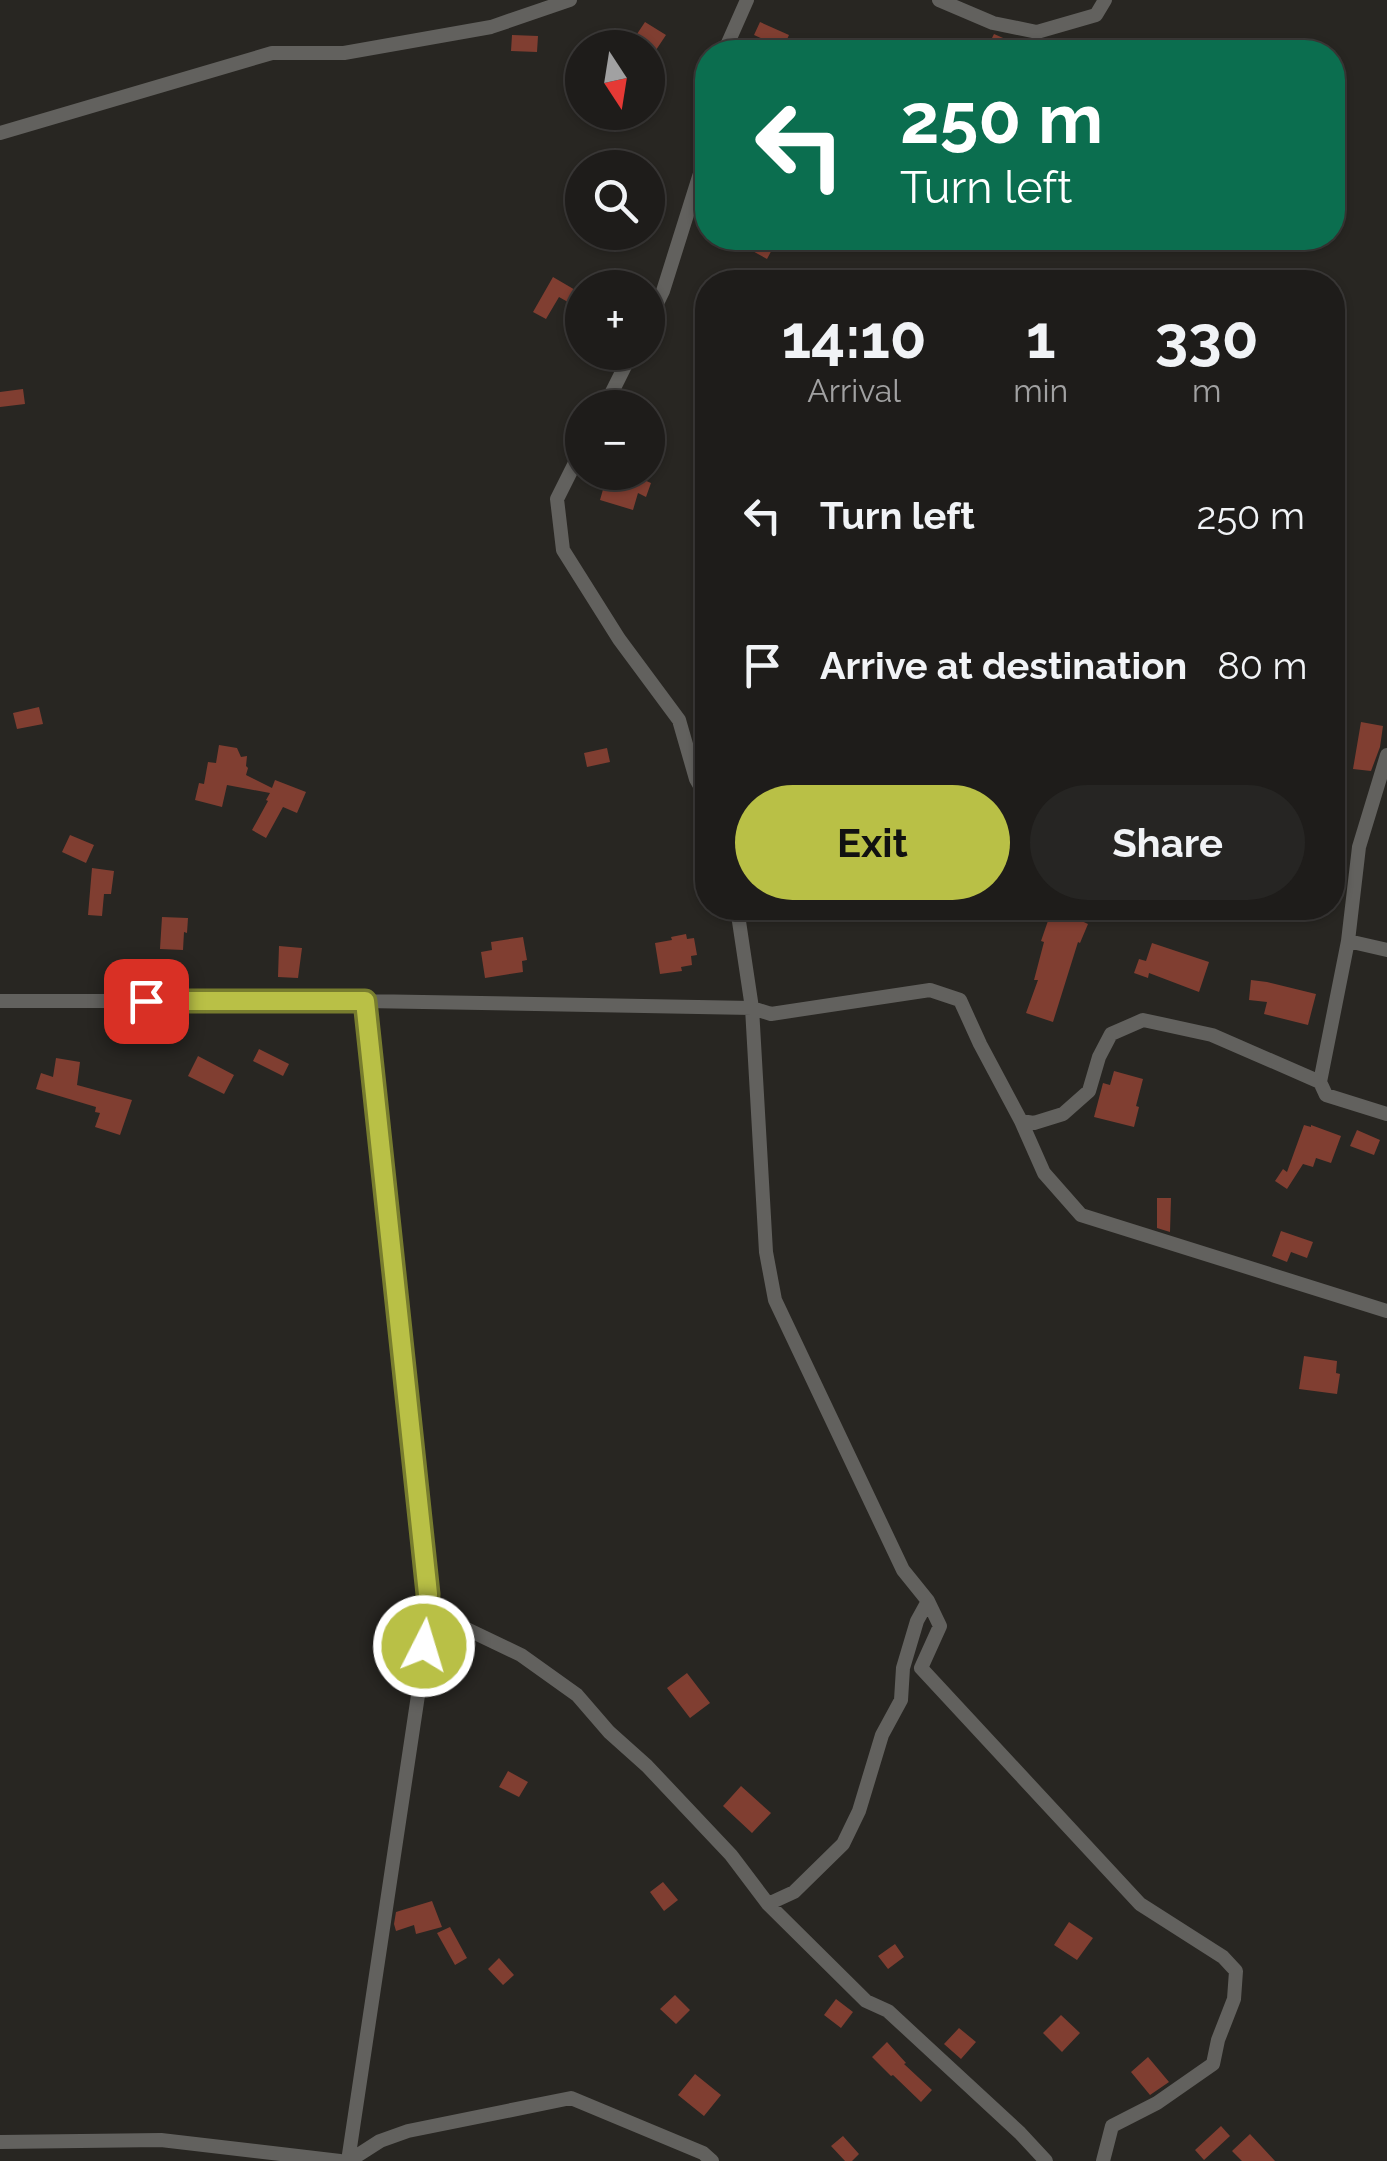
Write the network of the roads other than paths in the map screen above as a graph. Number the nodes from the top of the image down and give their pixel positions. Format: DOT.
graph roads {
  1 [pos="570,0"];
  2 [pos="747,0"];
  3 [pos="939,0"];
  4 [pos="1105,0"];
  5 [pos="729,40"];
  6 [pos="0,133"];
  7 [pos="695,189"];
  8 [pos="665,285"];
  9 [pos="565,482"];
  10 [pos="1387,755"];
  11 [pos="695,776"];
  12 [pos="738,920"];
  13 [pos="1348,941"];
  14 [pos="1387,950"];
  15 [pos="0,1001"];
  16 [pos="365,1001"];
  17 [pos="752,1008"];
  18 [pos="1320,1082"];
  19 [pos="1387,1114"];
  20 [pos="1021,1121"];
  21 [pos="1387,1312"];
  22 [pos="928,1601"];
  23 [pos="427,1610"];
  24 [pos="768,1904"];
  25 [pos="0,2142"];
  26 [pos="340,2161"];
  27 [pos="349,2161"];
  28 [pos="712,2161"];
  29 [pos="1046,2161"];
  30 [pos="1103,2161"];
  1 -- 6 [label="street"];
  2 -- 5 [label="street"];
  3 -- 4 [label="street"];
  7 -- 8 [label="street"];
  9 -- 11 [label="street"];
  10 -- 13 [label="street"];
  12 -- 17 [label="street"];
  13 -- 14 [label="street"];
  13 -- 18 [label="street"];
  15 -- 16 [label="street"];
  16 -- 17 [label="street"];
  16 -- 23 [label="street"];
  17 -- 20 [label="street"];
  17 -- 22 [label="street"];
  18 -- 19 [label="street"];
  18 -- 20 [label="street"];
  20 -- 21 [label="street"];
  22 -- 24 [label="street"];
  22 -- 30 [label="street"];
  23 -- 24 [label="street"];
  23 -- 27 [label="street"];
  24 -- 29 [label="street"];
  25 -- 26 [label="street"];
  27 -- 28 [label="street"];
}
